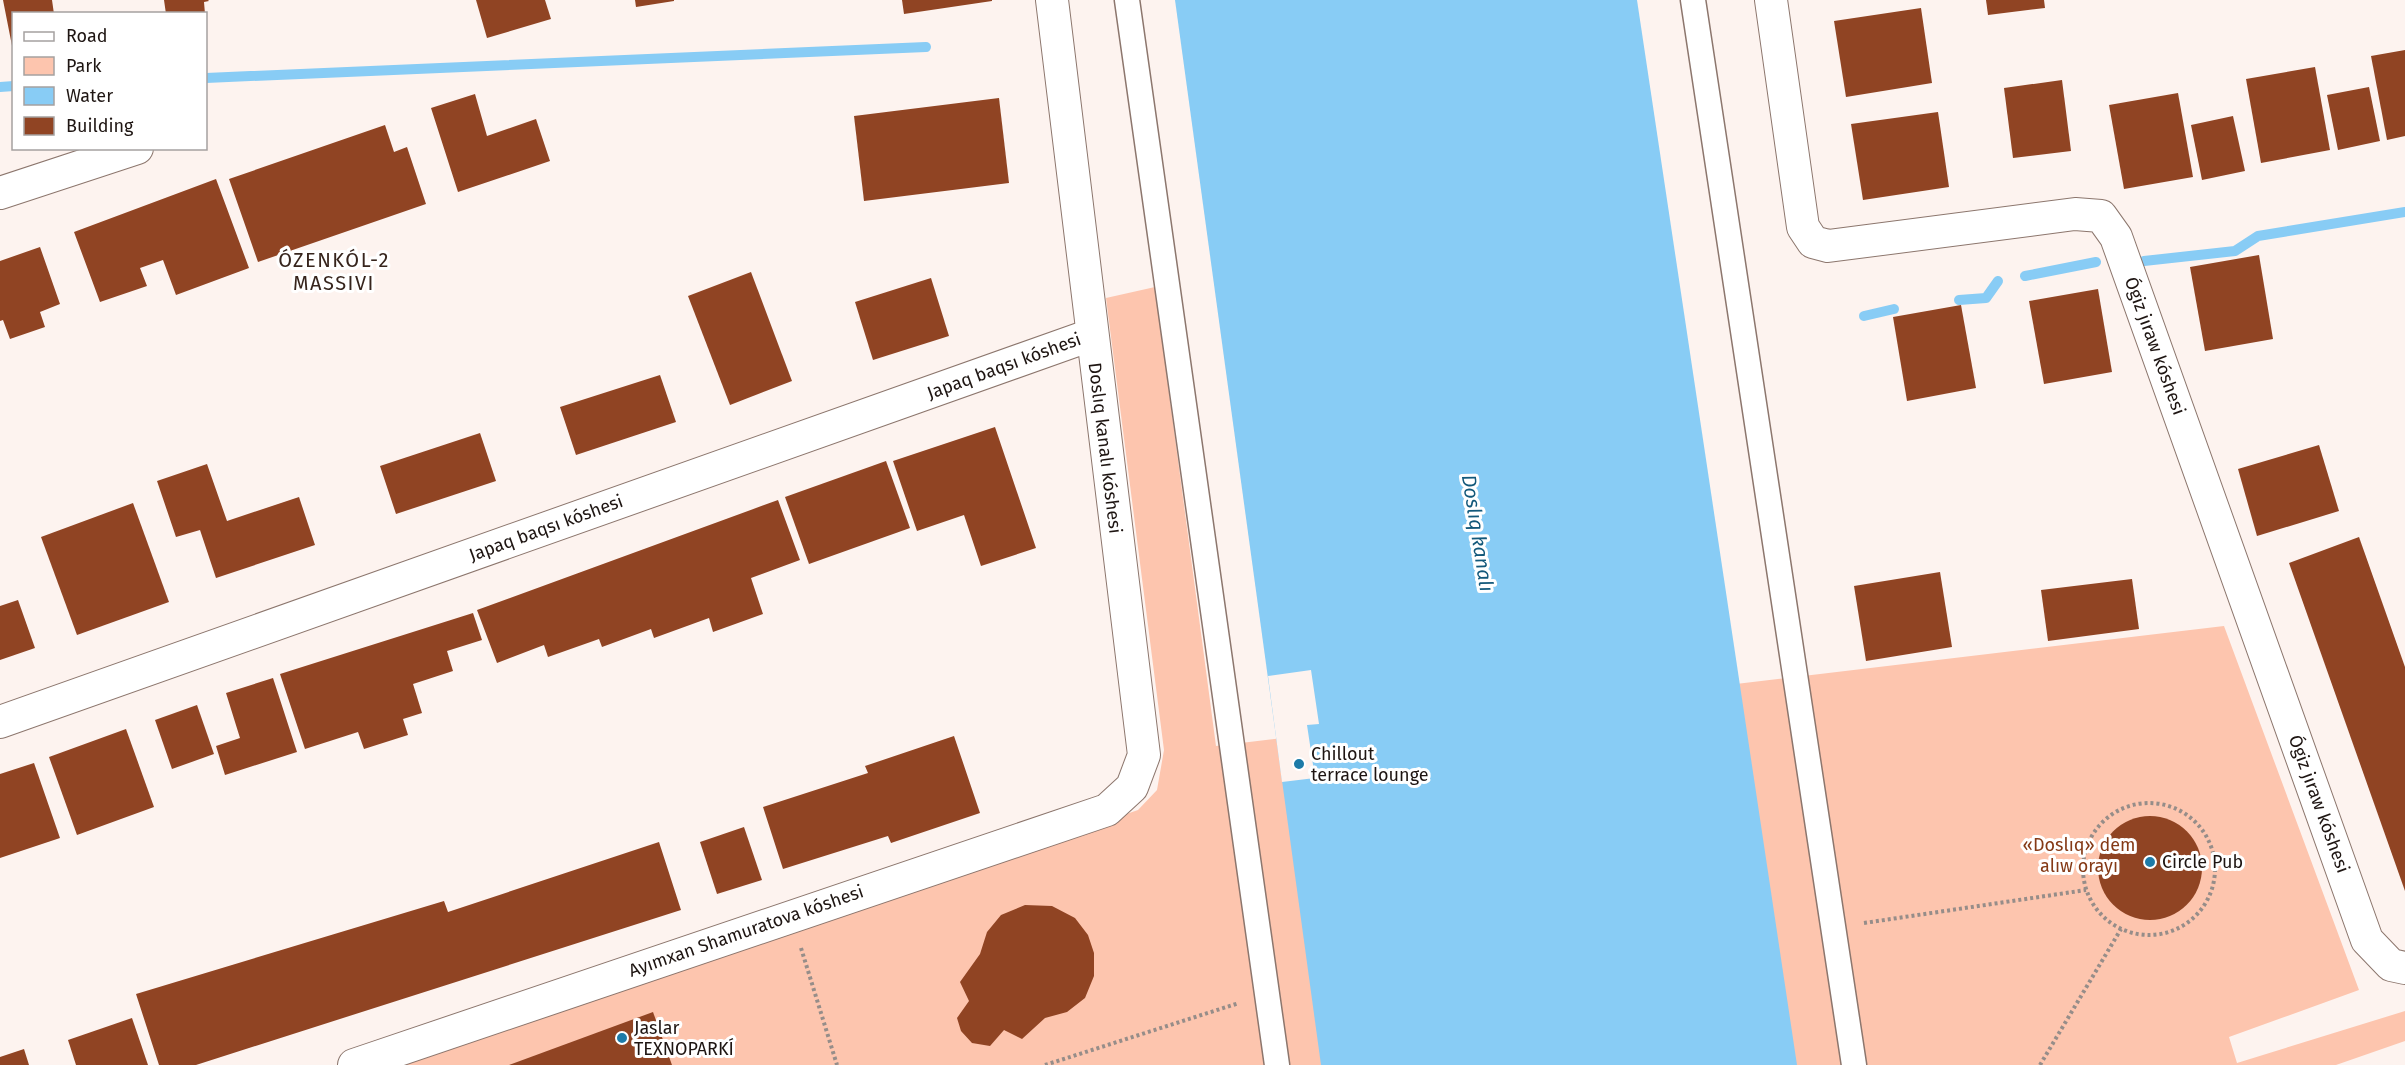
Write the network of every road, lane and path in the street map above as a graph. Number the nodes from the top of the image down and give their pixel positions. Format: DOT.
graph roads {
  1 [pos="1052,0"];
  2 [pos="1127,0"];
  3 [pos="1693,0"];
  4 [pos="1771,0"];
  5 [pos="131,150"];
  6 [pos="0,193"];
  7 [pos="1091,335"];
  8 [pos="0,722"];
  9 [pos="1132,788"];
  10 [pos="2086,890"];
  11 [pos="791,916"];
  12 [pos="1833,927"];
  13 [pos="2121,929"];
  14 [pos="2405,968"];
  15 [pos="1268,993"];
  16 [pos="1053,1063"];
  17 [pos="354,1065"];
  18 [pos="837,1065"];
  19 [pos="1045,1065"];
  20 [pos="1277,1065"];
  21 [pos="1854,1065"];
  22 [pos="2040,1065"];
  1 -- 7 [label="street, Doslıq kanalı kóshesi"];
  2 -- 15 [label="street"];
  3 -- 12 [label="street"];
  4 -- 14 [label="street, Ógiz jıraw kóshesi"];
  5 -- 6 [label="street"];
  7 -- 8 [label="street, Japaq baqsı kóshesi"];
  7 -- 9 [label="street, Doslıq kanalı kóshesi"];
  9 -- 11 [label="street, Ayımxan Shamuratova kóshesi"];
  10 -- 12 [label="path"];
  10 -- 13 [label="path"];
  10 -- 13 [label="path"];
  11 -- 17 [label="street, Ayımxan Shamuratova kóshesi"];
  11 -- 18 [label="path"];
  12 -- 21 [label="street"];
  13 -- 22 [label="path"];
  15 -- 16 [label="path"];
  15 -- 20 [label="street"];
  16 -- 19 [label="path"];
}
